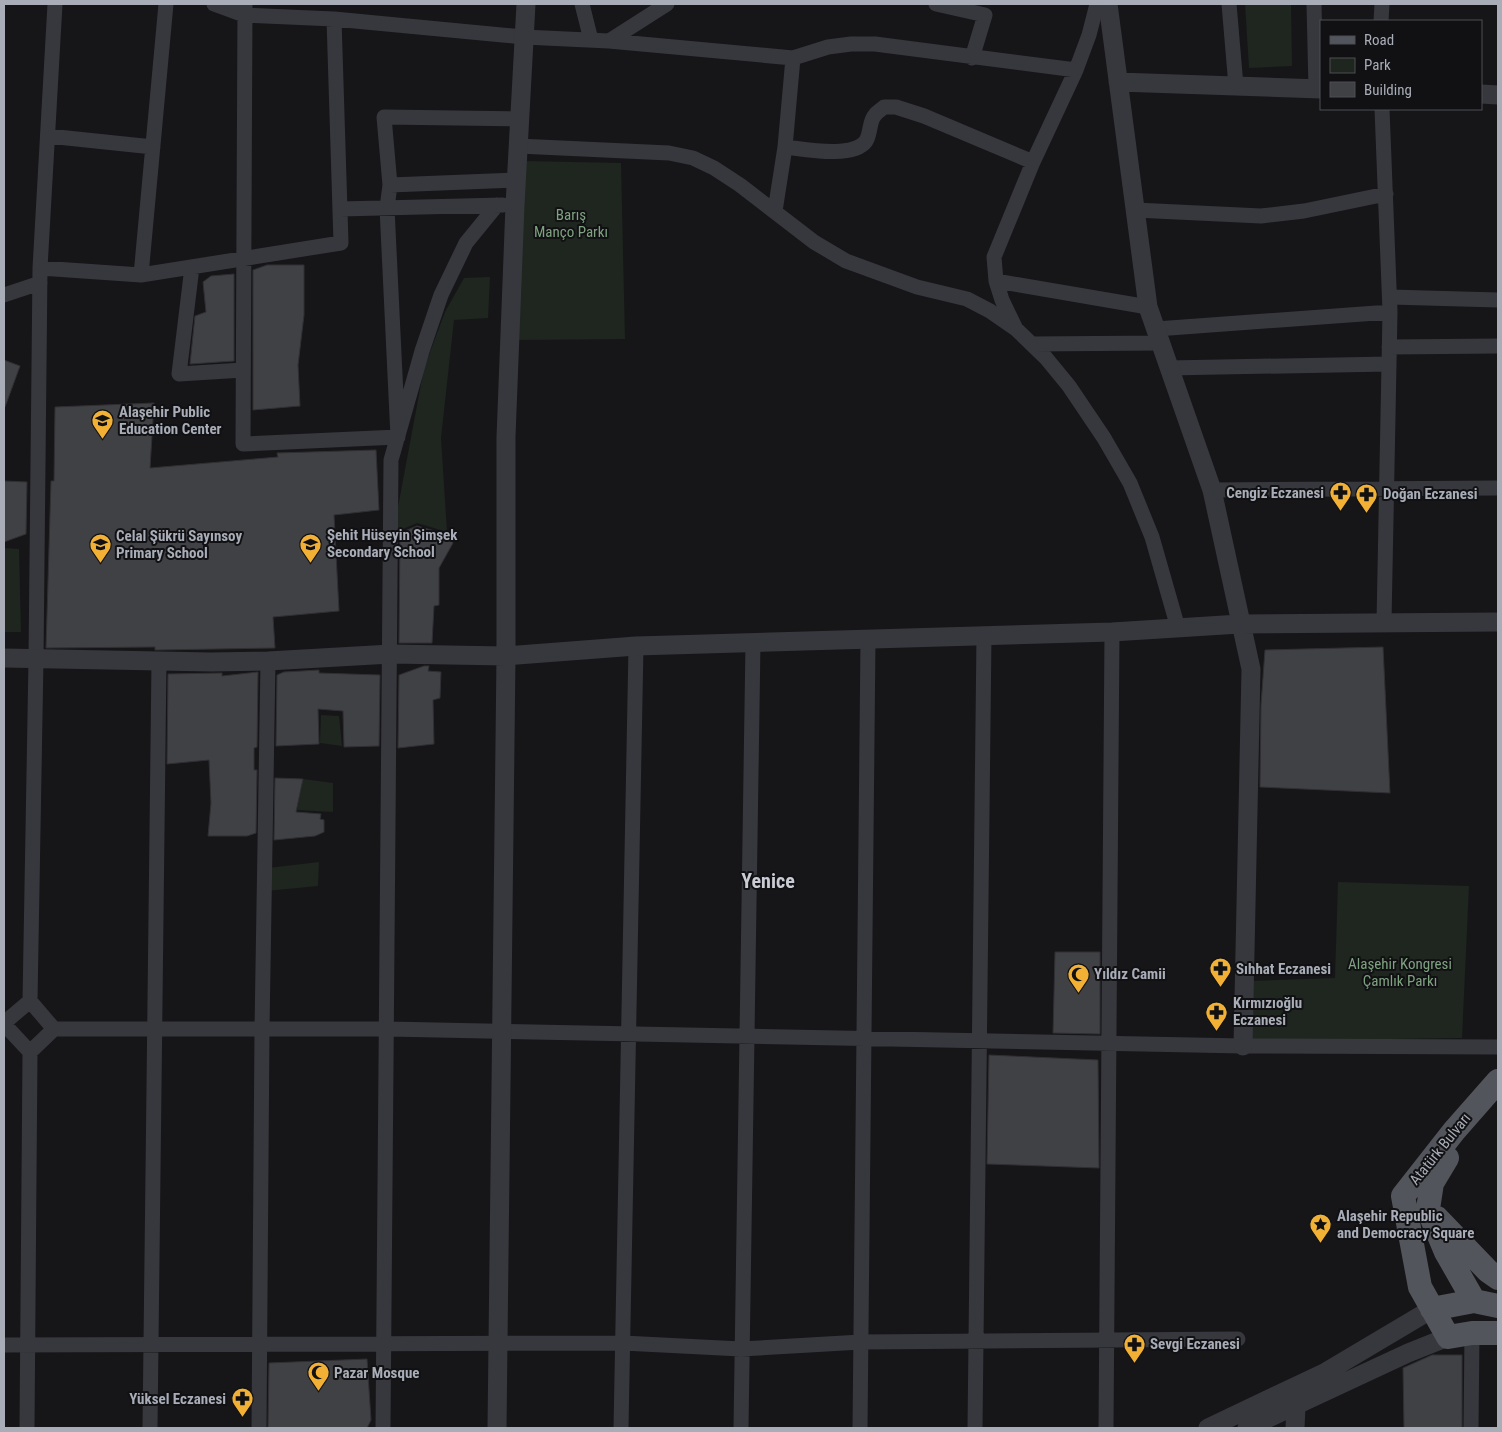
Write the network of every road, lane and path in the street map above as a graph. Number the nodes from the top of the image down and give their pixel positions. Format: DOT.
graph roads {
  1 [pos="55,4"];
  2 [pos="166,4"];
  3 [pos="214,4"];
  4 [pos="526,4"];
  5 [pos="582,4"];
  6 [pos="668,4"];
  7 [pos="936,4"];
  8 [pos="1097,4"];
  9 [pos="1108,4"];
  10 [pos="1229,4"];
  11 [pos="1314,4"];
  12 [pos="1382,4"];
  13 [pos="244,10"];
  14 [pos="647,11"];
  15 [pos="334,19"];
  16 [pos="1381,20"];
  17 [pos="524,37"];
  18 [pos="591,40"];
  19 [pos="609,41"];
  20 [pos="793,58"];
  21 [pos="972,58"];
  22 [pos="1076,70"];
  23 [pos="1118,82"];
  24 [pos="1236,86"];
  25 [pos="1318,89"];
  26 [pos="1482,94"];
  27 [pos="1498,95"];
  28 [pos="1382,110"];
  29 [pos="520,119"];
  30 [pos="48,136"];
  31 [pos="518,146"];
  32 [pos="153,147"];
  33 [pos="785,148"];
  34 [pos="1033,162"];
  35 [pos="516,180"];
  36 [pos="390,185"];
  37 [pos="1386,194"];
  38 [pos="506,205"];
  39 [pos="387,208"];
  40 [pos="340,209"];
  41 [pos="1135,210"];
  42 [pos="774,212"];
  43 [pos="243,259"];
  44 [pos="192,267"];
  45 [pos="141,275"];
  46 [pos="40,276"];
  47 [pos="996,281"];
  48 [pos="4,296"];
  49 [pos="1390,297"];
  50 [pos="1498,300"];
  51 [pos="1148,307"];
  52 [pos="1390,312"];
  53 [pos="1016,329"];
  54 [pos="1158,336"];
  55 [pos="1032,344"];
  56 [pos="1498,346"];
  57 [pos="1390,347"];
  58 [pos="1389,364"];
  59 [pos="1168,368"];
  60 [pos="243,370"];
  61 [pos="398,437"];
  62 [pos="1386,488"];
  63 [pos="1498,488"];
  64 [pos="1212,490"];
  65 [pos="1384,622"];
  66 [pos="1498,622"];
  67 [pos="1240,624"];
  68 [pos="1178,628"];
  69 [pos="1112,632"];
  70 [pos="984,635"];
  71 [pos="868,639"];
  72 [pos="753,642"];
  73 [pos="636,646"];
  74 [pos="390,654"];
  75 [pos="506,656"];
  76 [pos="4,658"];
  77 [pos="36,659"];
  78 [pos="158,660"];
  79 [pos="268,661"];
  80 [pos="30,1001"];
  81 [pos="4,1024"];
  82 [pos="54,1028"];
  83 [pos="154,1029"];
  84 [pos="262,1029"];
  85 [pos="388,1029"];
  86 [pos="502,1031"];
  87 [pos="628,1034"];
  88 [pos="748,1036"];
  89 [pos="864,1038"];
  90 [pos="980,1041"];
  91 [pos="1109,1043"];
  92 [pos="1242,1046"];
  93 [pos="1498,1047"];
  94 [pos="30,1052"];
  95 [pos="1498,1081"];
  96 [pos="1498,1104"];
  97 [pos="1428,1209"];
  98 [pos="1498,1278"];
  99 [pos="1474,1301"];
  100 [pos="1498,1306"];
  101 [pos="1432,1309"];
  102 [pos="1472,1333"];
  103 [pos="1498,1333"];
  104 [pos="1448,1337"];
  105 [pos="1238,1339"];
  106 [pos="1107,1340"];
  107 [pos="976,1341"];
  108 [pos="861,1342"];
  109 [pos="498,1343"];
  110 [pos="623,1343"];
  111 [pos="260,1344"];
  112 [pos="384,1344"];
  113 [pos="4,1345"];
  114 [pos="27,1345"];
  115 [pos="151,1345"];
  116 [pos="741,1349"];
  117 [pos="1296,1407"];
  118 [pos="27,1428"];
  119 [pos="150,1428"];
  120 [pos="259,1428"];
  121 [pos="383,1428"];
  122 [pos="497,1428"];
  123 [pos="621,1428"];
  124 [pos="741,1428"];
  125 [pos="860,1428"];
  126 [pos="974,1428"];
  127 [pos="1106,1428"];
  128 [pos="1208,1428"];
  129 [pos="1247,1428"];
  130 [pos="1295,1428"];
  131 [pos="1471,1428"];
  1 -- 30 [label="street"];
  2 -- 32 [label="street"];
  3 -- 13 [label="street"];
  4 -- 17 [label="street"];
  5 -- 18 [label="street"];
  6 -- 14 [label="street"];
  7 -- 21 [label="street"];
  8 -- 22 [label="street"];
  9 -- 23 [label="street"];
  10 -- 24 [label="street"];
  11 -- 25 [label="street"];
  12 -- 16 [label="street"];
  13 -- 15 [label="street"];
  13 -- 43 [label="street"];
  14 -- 19 [label="street"];
  15 -- 17 [label="street"];
  15 -- 40 [label="street"];
  17 -- 18 [label="street"];
  17 -- 29 [label="street"];
  18 -- 19 [label="street"];
  19 -- 20 [label="street"];
  20 -- 21 [label="street"];
  20 -- 33 [label="street"];
  21 -- 22 [label="street"];
  22 -- 34 [label="street"];
  23 -- 24 [label="street"];
  23 -- 41 [label="street"];
  24 -- 25 [label="street"];
  26 -- 27 [label="street"];
  28 -- 37 [label="street"];
  29 -- 31 [label="street"];
  29 -- 36 [label="street"];
  30 -- 32 [label="street"];
  30 -- 46 [label="street"];
  31 -- 35 [label="street"];
  31 -- 42 [label="street"];
  32 -- 45 [label="street"];
  33 -- 34 [label="street"];
  33 -- 42 [label="street"];
  34 -- 47 [label="street"];
  35 -- 36 [label="street"];
  35 -- 38 [label="street"];
  36 -- 39 [label="street"];
  37 -- 41 [label="street"];
  37 -- 49 [label="street"];
  38 -- 39 [label="street"];
  38 -- 61 [label="street"];
  38 -- 75 [label="street"];
  39 -- 40 [label="street"];
  39 -- 61 [label="street"];
  40 -- 43 [label="street"];
  41 -- 51 [label="street"];
  42 -- 53 [label="street"];
  43 -- 44 [label="street"];
  43 -- 60 [label="street"];
  44 -- 45 [label="street"];
  44 -- 60 [label="street"];
  45 -- 46 [label="street"];
  46 -- 48 [label="street"];
  46 -- 77 [label="street"];
  47 -- 51 [label="street"];
  47 -- 53 [label="street"];
  49 -- 50 [label="street"];
  49 -- 52 [label="street"];
  51 -- 54 [label="street"];
  52 -- 54 [label="street"];
  52 -- 57 [label="street"];
  53 -- 55 [label="street"];
  54 -- 55 [label="street"];
  54 -- 59 [label="street"];
  55 -- 68 [label="street"];
  56 -- 57 [label="street"];
  57 -- 58 [label="street"];
  58 -- 59 [label="street"];
  58 -- 62 [label="street"];
  59 -- 64 [label="street"];
  60 -- 61 [label="street"];
  61 -- 74 [label="street"];
  62 -- 63 [label="street"];
  62 -- 64 [label="street"];
  62 -- 65 [label="street"];
  64 -- 67 [label="street"];
  65 -- 66 [label="street"];
  65 -- 67 [label="street"];
  67 -- 68 [label="street"];
  67 -- 92 [label="street"];
  68 -- 69 [label="street"];
  69 -- 70 [label="street"];
  69 -- 91 [label="street"];
  70 -- 71 [label="street"];
  70 -- 90 [label="street"];
  71 -- 72 [label="street"];
  71 -- 89 [label="street"];
  72 -- 73 [label="street"];
  72 -- 88 [label="street"];
  73 -- 75 [label="street"];
  73 -- 87 [label="street"];
  74 -- 75 [label="street"];
  74 -- 79 [label="street"];
  74 -- 85 [label="street"];
  75 -- 86 [label="street"];
  76 -- 77 [label="street"];
  77 -- 78 [label="street"];
  77 -- 80 [label="street"];
  78 -- 79 [label="street"];
  78 -- 83 [label="street"];
  79 -- 84 [label="street"];
  80 -- 81 [label="street"];
  80 -- 82 [label="street"];
  81 -- 94 [label="street"];
  82 -- 83 [label="street"];
  82 -- 94 [label="street"];
  83 -- 84 [label="street"];
  83 -- 115 [label="street"];
  84 -- 85 [label="street"];
  84 -- 111 [label="street"];
  85 -- 86 [label="street"];
  85 -- 112 [label="street"];
  86 -- 87 [label="street"];
  86 -- 109 [label="street"];
  87 -- 88 [label="street"];
  87 -- 110 [label="street"];
  88 -- 89 [label="street"];
  88 -- 116 [label="street"];
  89 -- 90 [label="street"];
  89 -- 108 [label="street"];
  90 -- 91 [label="street"];
  90 -- 107 [label="street"];
  91 -- 92 [label="street"];
  91 -- 106 [label="street"];
  92 -- 93 [label="street"];
  94 -- 114 [label="street"];
  95 -- 101 [label="main road, Atatürk Bulvarı"];
  96 -- 97 [label="main road, Atatürk Bulvarı"];
  97 -- 98 [label="main road, Atatürk Bulvarı"];
  97 -- 99 [label="main road, Atatürk Bulvarı"];
  99 -- 100 [label="main road"];
  99 -- 101 [label="main road"];
  99 -- 102 [label="main road"];
  101 -- 104 [label="main road, Atatürk Bulvarı"];
  101 -- 128 [label="street"];
  102 -- 103 [label="main road"];
  102 -- 104 [label="main road"];
  102 -- 131 [label="street"];
  104 -- 117 [label="street"];
  105 -- 106 [label="street"];
  106 -- 107 [label="street"];
  106 -- 127 [label="street"];
  107 -- 108 [label="street"];
  107 -- 126 [label="street"];
  108 -- 116 [label="street"];
  108 -- 125 [label="street"];
  109 -- 110 [label="street"];
  109 -- 112 [label="street"];
  109 -- 122 [label="street"];
  110 -- 116 [label="street"];
  110 -- 123 [label="street"];
  111 -- 112 [label="street"];
  111 -- 115 [label="street"];
  111 -- 120 [label="street"];
  112 -- 121 [label="street"];
  113 -- 114 [label="street"];
  114 -- 115 [label="street"];
  114 -- 118 [label="street"];
  115 -- 119 [label="street"];
  116 -- 124 [label="street"];
  117 -- 129 [label="street"];
  117 -- 130 [label="street"];
}
